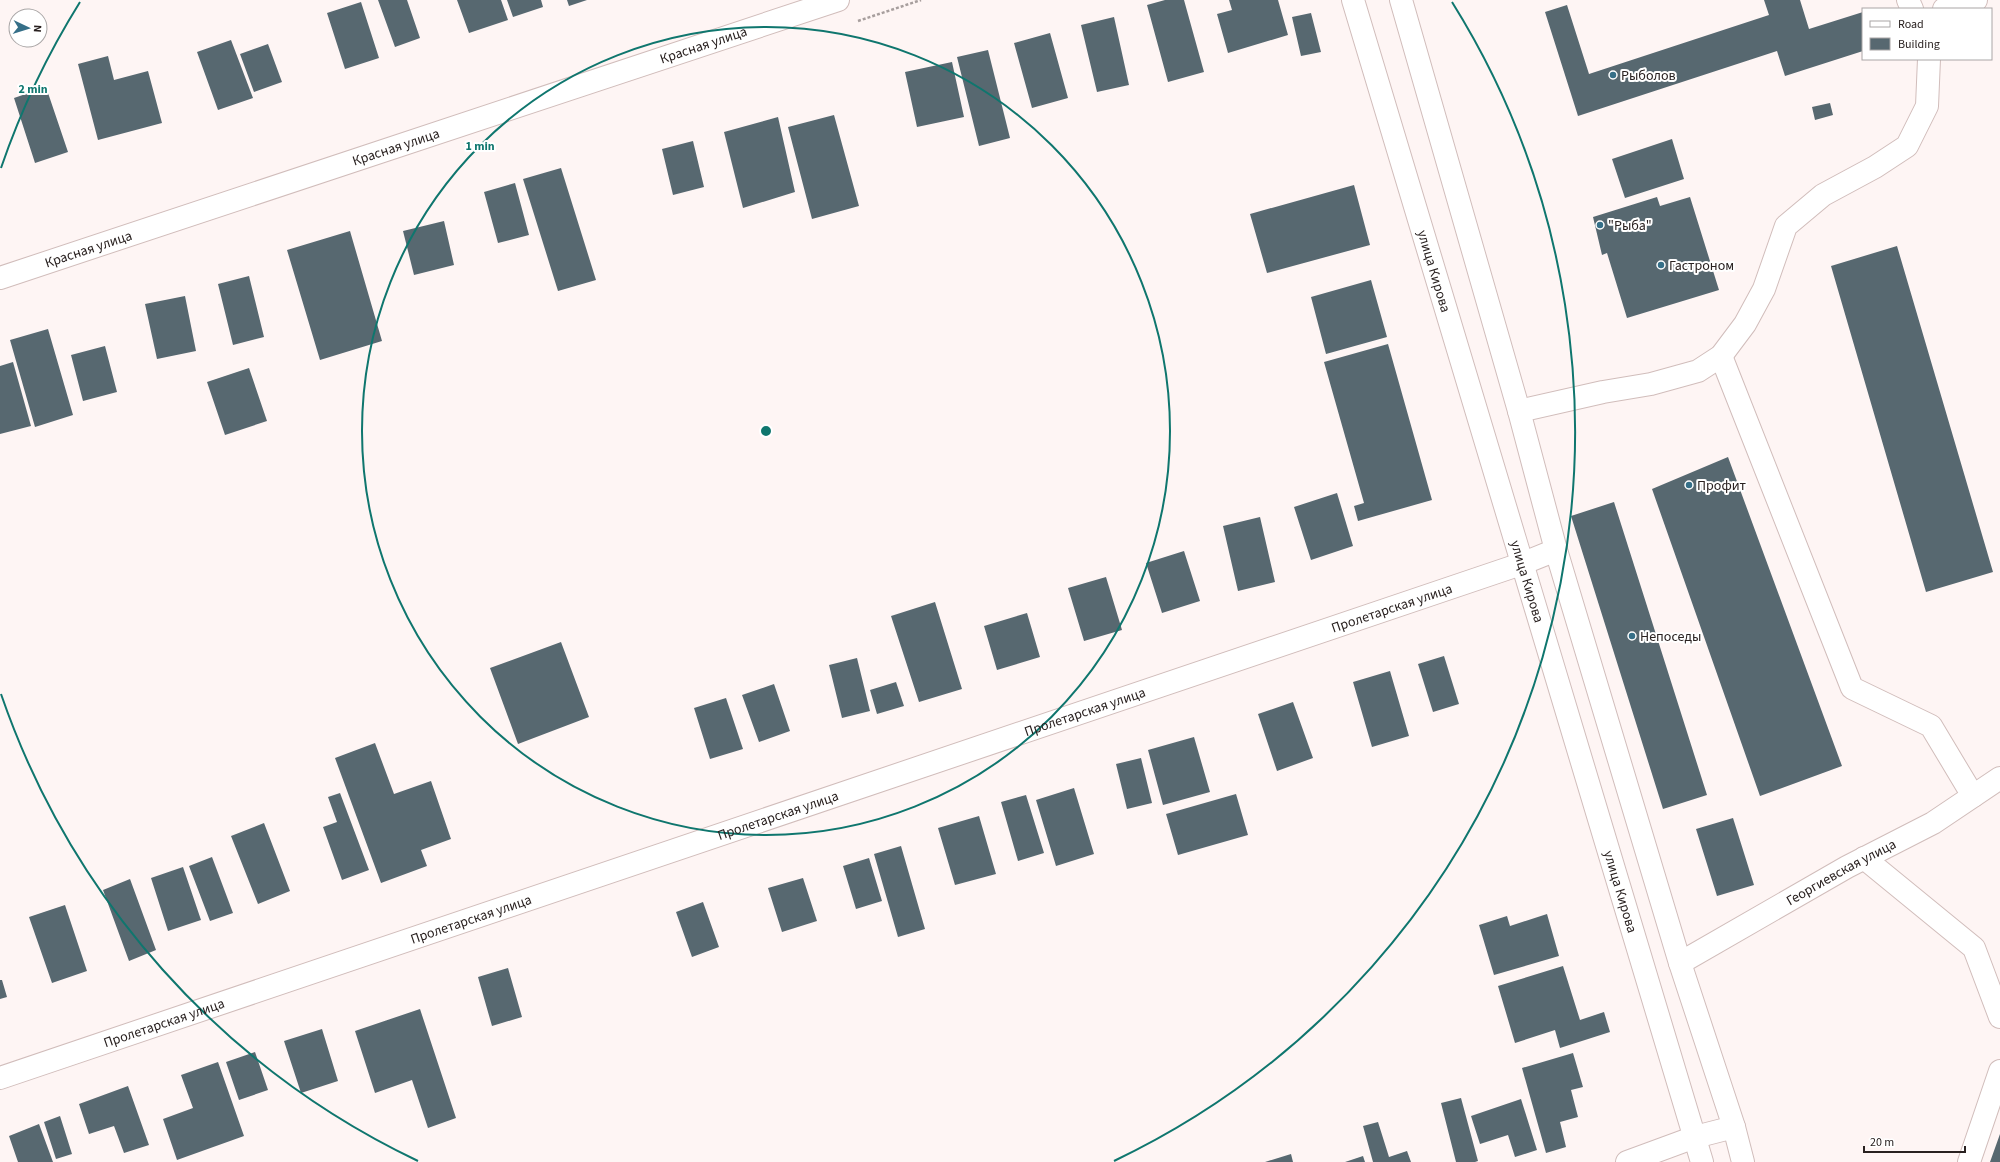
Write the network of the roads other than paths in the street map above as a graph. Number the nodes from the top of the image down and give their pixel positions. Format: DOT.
graph roads {
  1 [pos="838,0"];
  2 [pos="1353,0"];
  3 [pos="1401,0"];
  4 [pos="1976,0"];
  5 [pos="1948,8"];
  6 [pos="1928,60"];
  7 [pos="0,278"];
  8 [pos="1721,356"];
  9 [pos="1519,411"];
  10 [pos="1556,550"];
  11 [pos="1521,564"];
  12 [pos="2000,778"];
  13 [pos="1973,796"];
  14 [pos="1864,858"];
  15 [pos="1680,963"];
  16 [pos="2000,1017"];
  17 [pos="2000,1071"];
  18 [pos="0,1078"];
  19 [pos="1734,1127"];
  20 [pos="1695,1137"];
  21 [pos="1627,1162"];
  22 [pos="1702,1162"];
  23 [pos="1743,1162"];
  24 [pos="1969,1162"];
  1 -- 7 [label="street, Красная улица"];
  2 -- 11 [label="street, улица Кирова"];
  3 -- 9 [label="street"];
  4 -- 5 [label="street"];
  6 -- 8 [label="street"];
  8 -- 9 [label="street"];
  8 -- 13 [label="street"];
  9 -- 10 [label="street"];
  10 -- 11 [label="street, Пролетарская улица"];
  10 -- 15 [label="street"];
  11 -- 18 [label="street, Пролетарская улица"];
  11 -- 20 [label="street, улица Кирова"];
  12 -- 13 [label="street, Георгиевская улица"];
  13 -- 14 [label="street, Георгиевская улица"];
  14 -- 15 [label="street, Георгиевская улица"];
  14 -- 16 [label="street"];
  15 -- 19 [label="street"];
  17 -- 24 [label="street"];
  19 -- 20 [label="street"];
  19 -- 23 [label="street"];
  20 -- 21 [label="street"];
  20 -- 22 [label="street, улица Кирова"];
}
